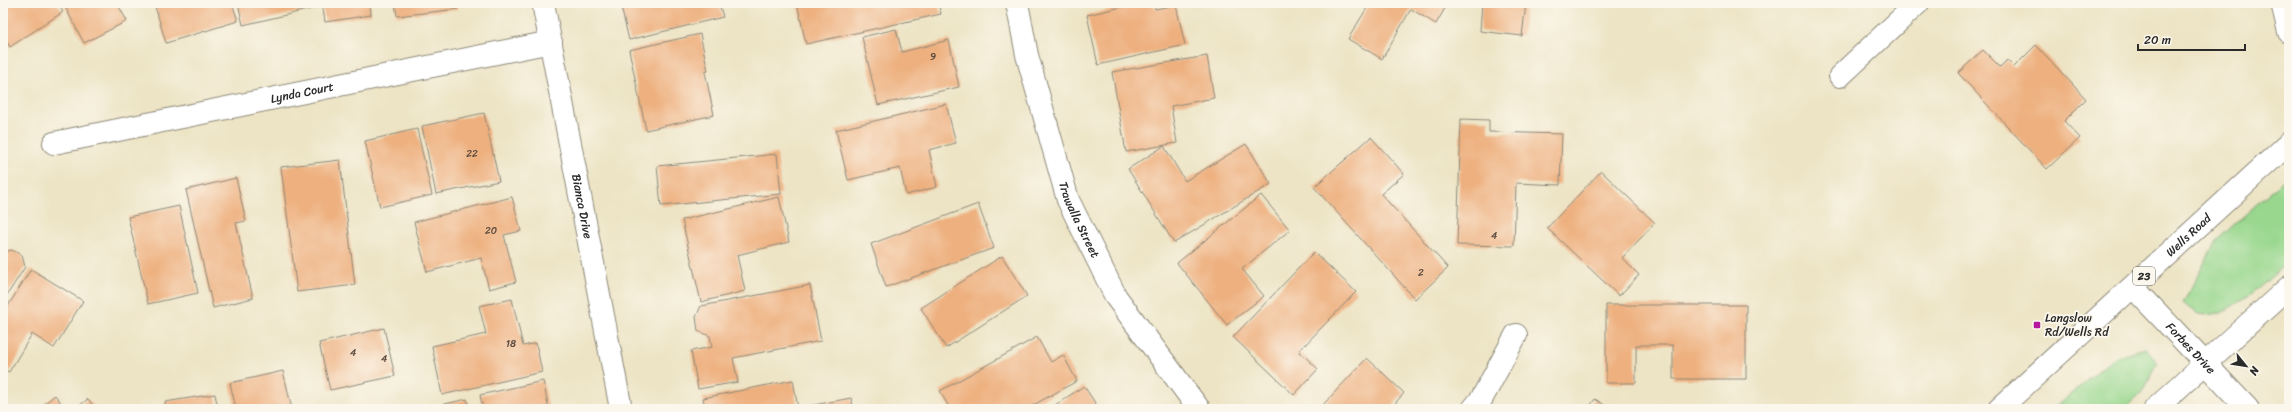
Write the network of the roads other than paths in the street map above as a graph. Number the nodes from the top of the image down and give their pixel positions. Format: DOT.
graph roads {
  1 [pos="543,3"];
  2 [pos="1017,3"];
  3 [pos="1918,3"];
  4 [pos="2282,3"];
  5 [pos="2286,3"];
  6 [pos="2289,4"];
  7 [pos="2289,32"];
  8 [pos="551,42"];
  9 [pos="1840,76"];
  10 [pos="54,143"];
  11 [pos="2289,143"];
  12 [pos="2133,287"];
  13 [pos="2289,287"];
  14 [pos="1516,335"];
  15 [pos="2206,363"];
  16 [pos="621,409"];
  17 [pos="1199,409"];
  18 [pos="1472,409"];
  19 [pos="1999,409"];
  20 [pos="2155,409"];
  21 [pos="2248,409"];
  1 -- 8 [label="street, Bianca Drive"];
  2 -- 17 [label="street, Trawalla Street"];
  3 -- 9 [label="street"];
  4 -- 7 [label="street"];
  5 -- 6 [label="street"];
  8 -- 10 [label="street, Lynda Court"];
  8 -- 16 [label="street, Bianca Drive"];
  11 -- 12 [label="street, Wells Road / 23"];
  12 -- 15 [label="street, Forbes Drive"];
  12 -- 19 [label="street, Wells Road / 23"];
  13 -- 15 [label="street"];
  14 -- 18 [label="street"];
  15 -- 20 [label="street"];
  15 -- 21 [label="street, Forbes Drive"];
}
